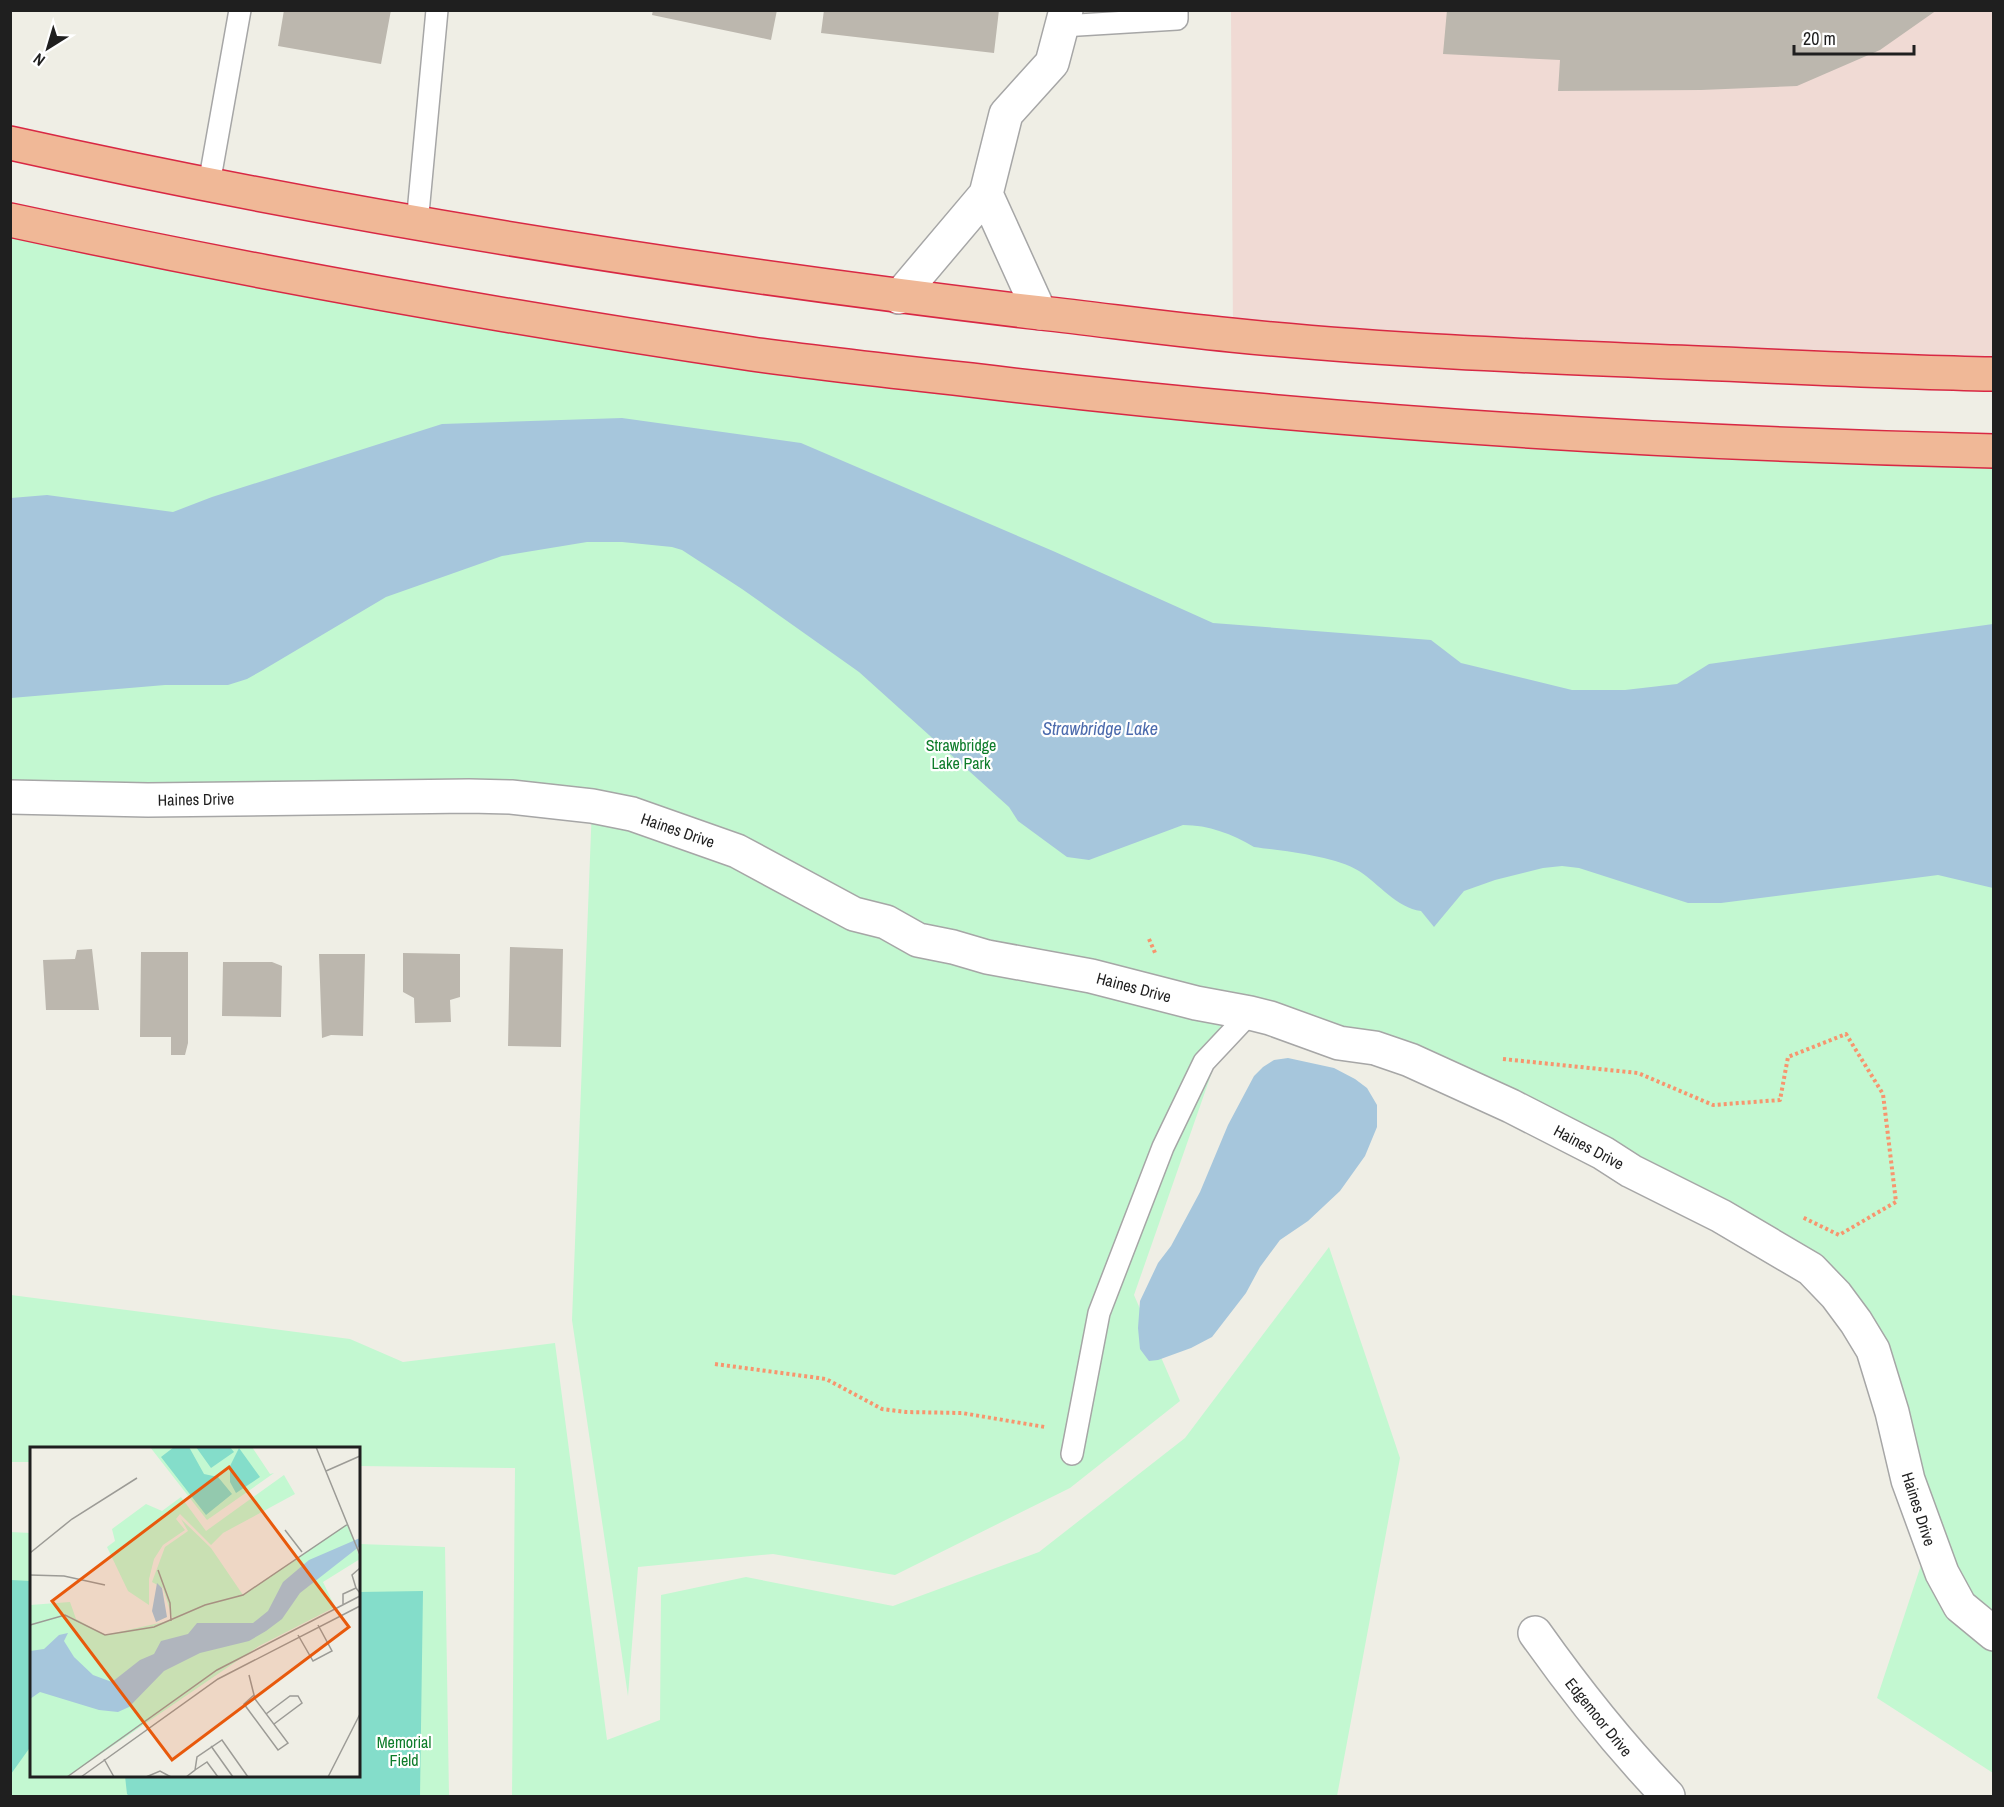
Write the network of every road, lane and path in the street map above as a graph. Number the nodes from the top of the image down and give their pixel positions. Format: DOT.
graph roads {
  1 [pos="240,10"];
  2 [pos="437,10"];
  3 [pos="1177,10"];
  4 [pos="1064,18"];
  5 [pos="10,143"];
  6 [pos="209,183"];
  7 [pos="986,195"];
  8 [pos="10,220"];
  9 [pos="417,224"];
  10 [pos="899,297"];
  11 [pos="1040,313"];
  12 [pos="1994,374"];
  13 [pos="1994,451"];
  14 [pos="10,796"];
  15 [pos="1149,939"];
  16 [pos="1157,957"];
  17 [pos="1260,1015"];
  18 [pos="1499,1059"];
  19 [pos="1797,1215"];
  20 [pos="715,1364"];
  21 [pos="1074,1443"];
  22 [pos="1535,1633"];
  23 [pos="1994,1634"];
  24 [pos="1668,1797"];
  1 -- 6 [label="lane"];
  2 -- 9 [label="lane"];
  3 -- 4 [label="lane"];
  4 -- 7 [label="street"];
  5 -- 6 [label="highway"];
  6 -- 9 [label="highway"];
  7 -- 10 [label="street"];
  7 -- 11 [label="street"];
  8 -- 13 [label="highway"];
  9 -- 10 [label="highway"];
  10 -- 11 [label="highway"];
  11 -- 12 [label="highway"];
  14 -- 17 [label="street, Haines Drive"];
  15 -- 16 [label="path"];
  17 -- 21 [label="lane"];
  17 -- 23 [label="street, Haines Drive"];
  18 -- 19 [label="path"];
  20 -- 21 [label="path"];
  22 -- 24 [label="street, Edgemoor Drive"];
}
